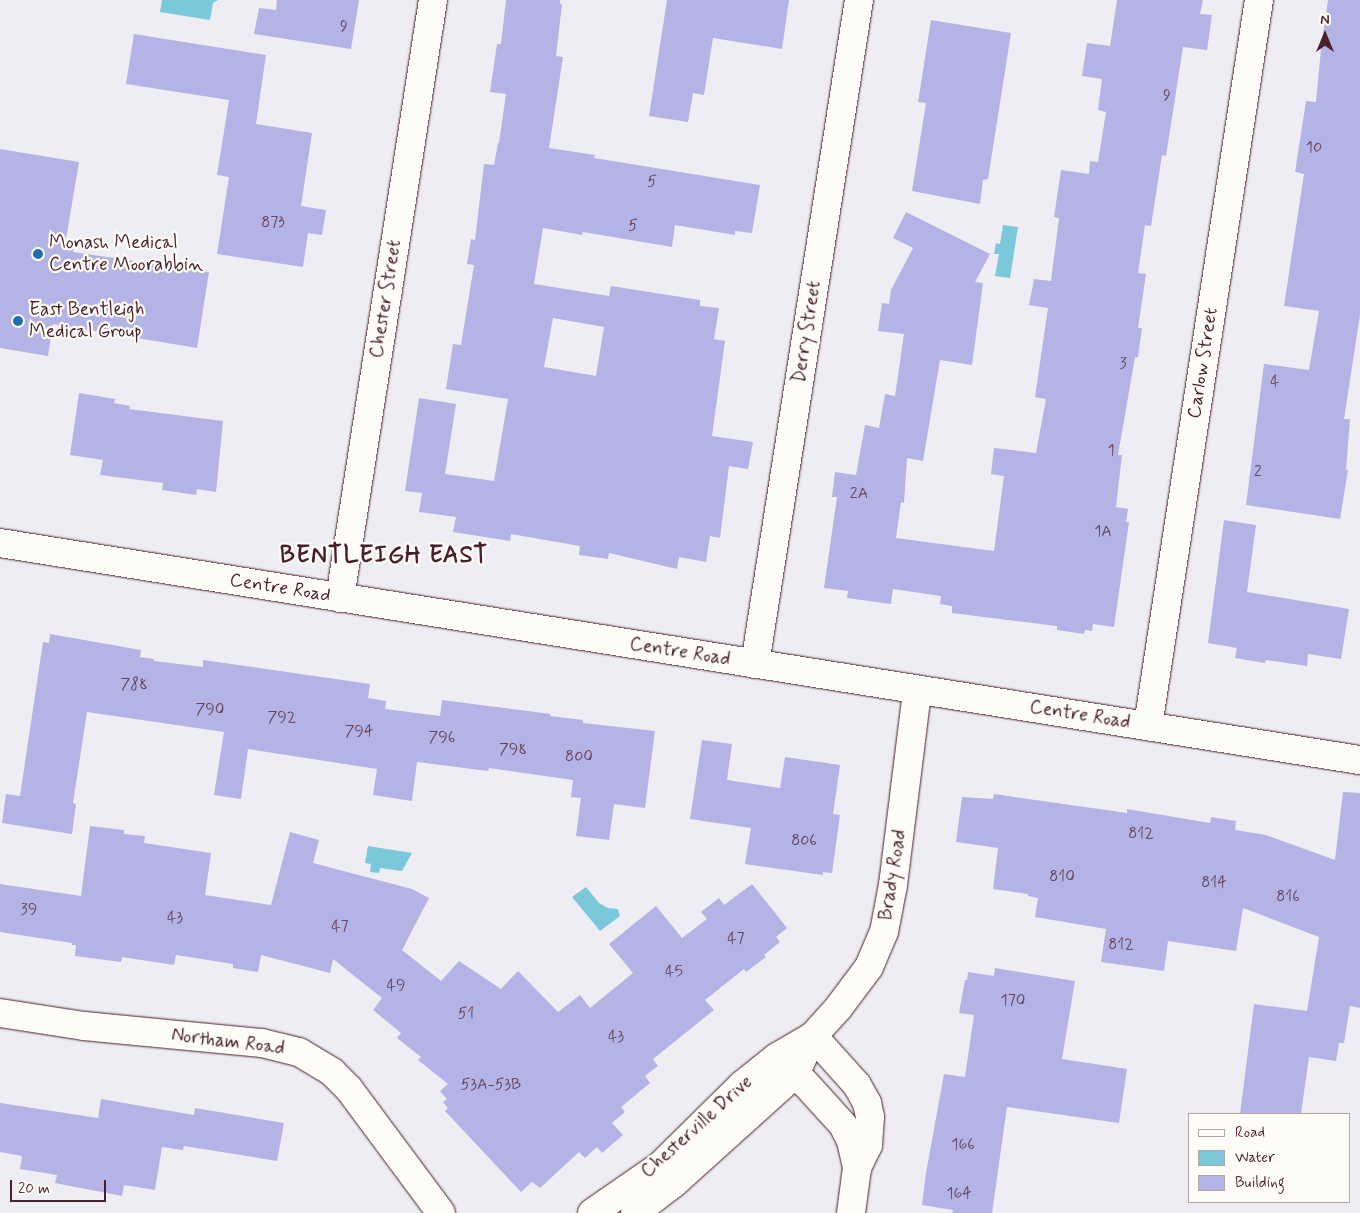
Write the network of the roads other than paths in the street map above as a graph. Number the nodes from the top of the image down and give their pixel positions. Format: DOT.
graph roads {
  1 [pos="432,0"];
  2 [pos="859,0"];
  3 [pos="1259,0"];
  4 [pos="0,543"];
  5 [pos="340,598"];
  6 [pos="755,664"];
  7 [pos="917,691"];
  8 [pos="1148,726"];
  9 [pos="1360,760"];
  10 [pos="0,1013"];
  11 [pos="813,1036"];
  12 [pos="786,1066"];
  13 [pos="857,1168"];
  14 [pos="441,1213"];
  15 [pos="592,1213"];
  16 [pos="635,1213"];
  17 [pos="851,1213"];
  1 -- 5 [label="street, Chester Street"];
  2 -- 6 [label="street, Derry Street"];
  3 -- 8 [label="street, Carlow Street"];
  4 -- 5 [label="street, Centre Road"];
  5 -- 6 [label="street, Centre Road"];
  6 -- 7 [label="street, Centre Road"];
  7 -- 8 [label="street, Centre Road"];
  7 -- 11 [label="street, Brady Road"];
  8 -- 9 [label="street, Centre Road"];
  10 -- 14 [label="street, Northam Road"];
  11 -- 12 [label="street, Brady Road"];
  11 -- 13 [label="street"];
  12 -- 13 [label="street"];
  12 -- 15 [label="street, Chesterville Drive"];
  12 -- 16 [label="street, Chesterville Drive"];
  13 -- 17 [label="street"];
}
